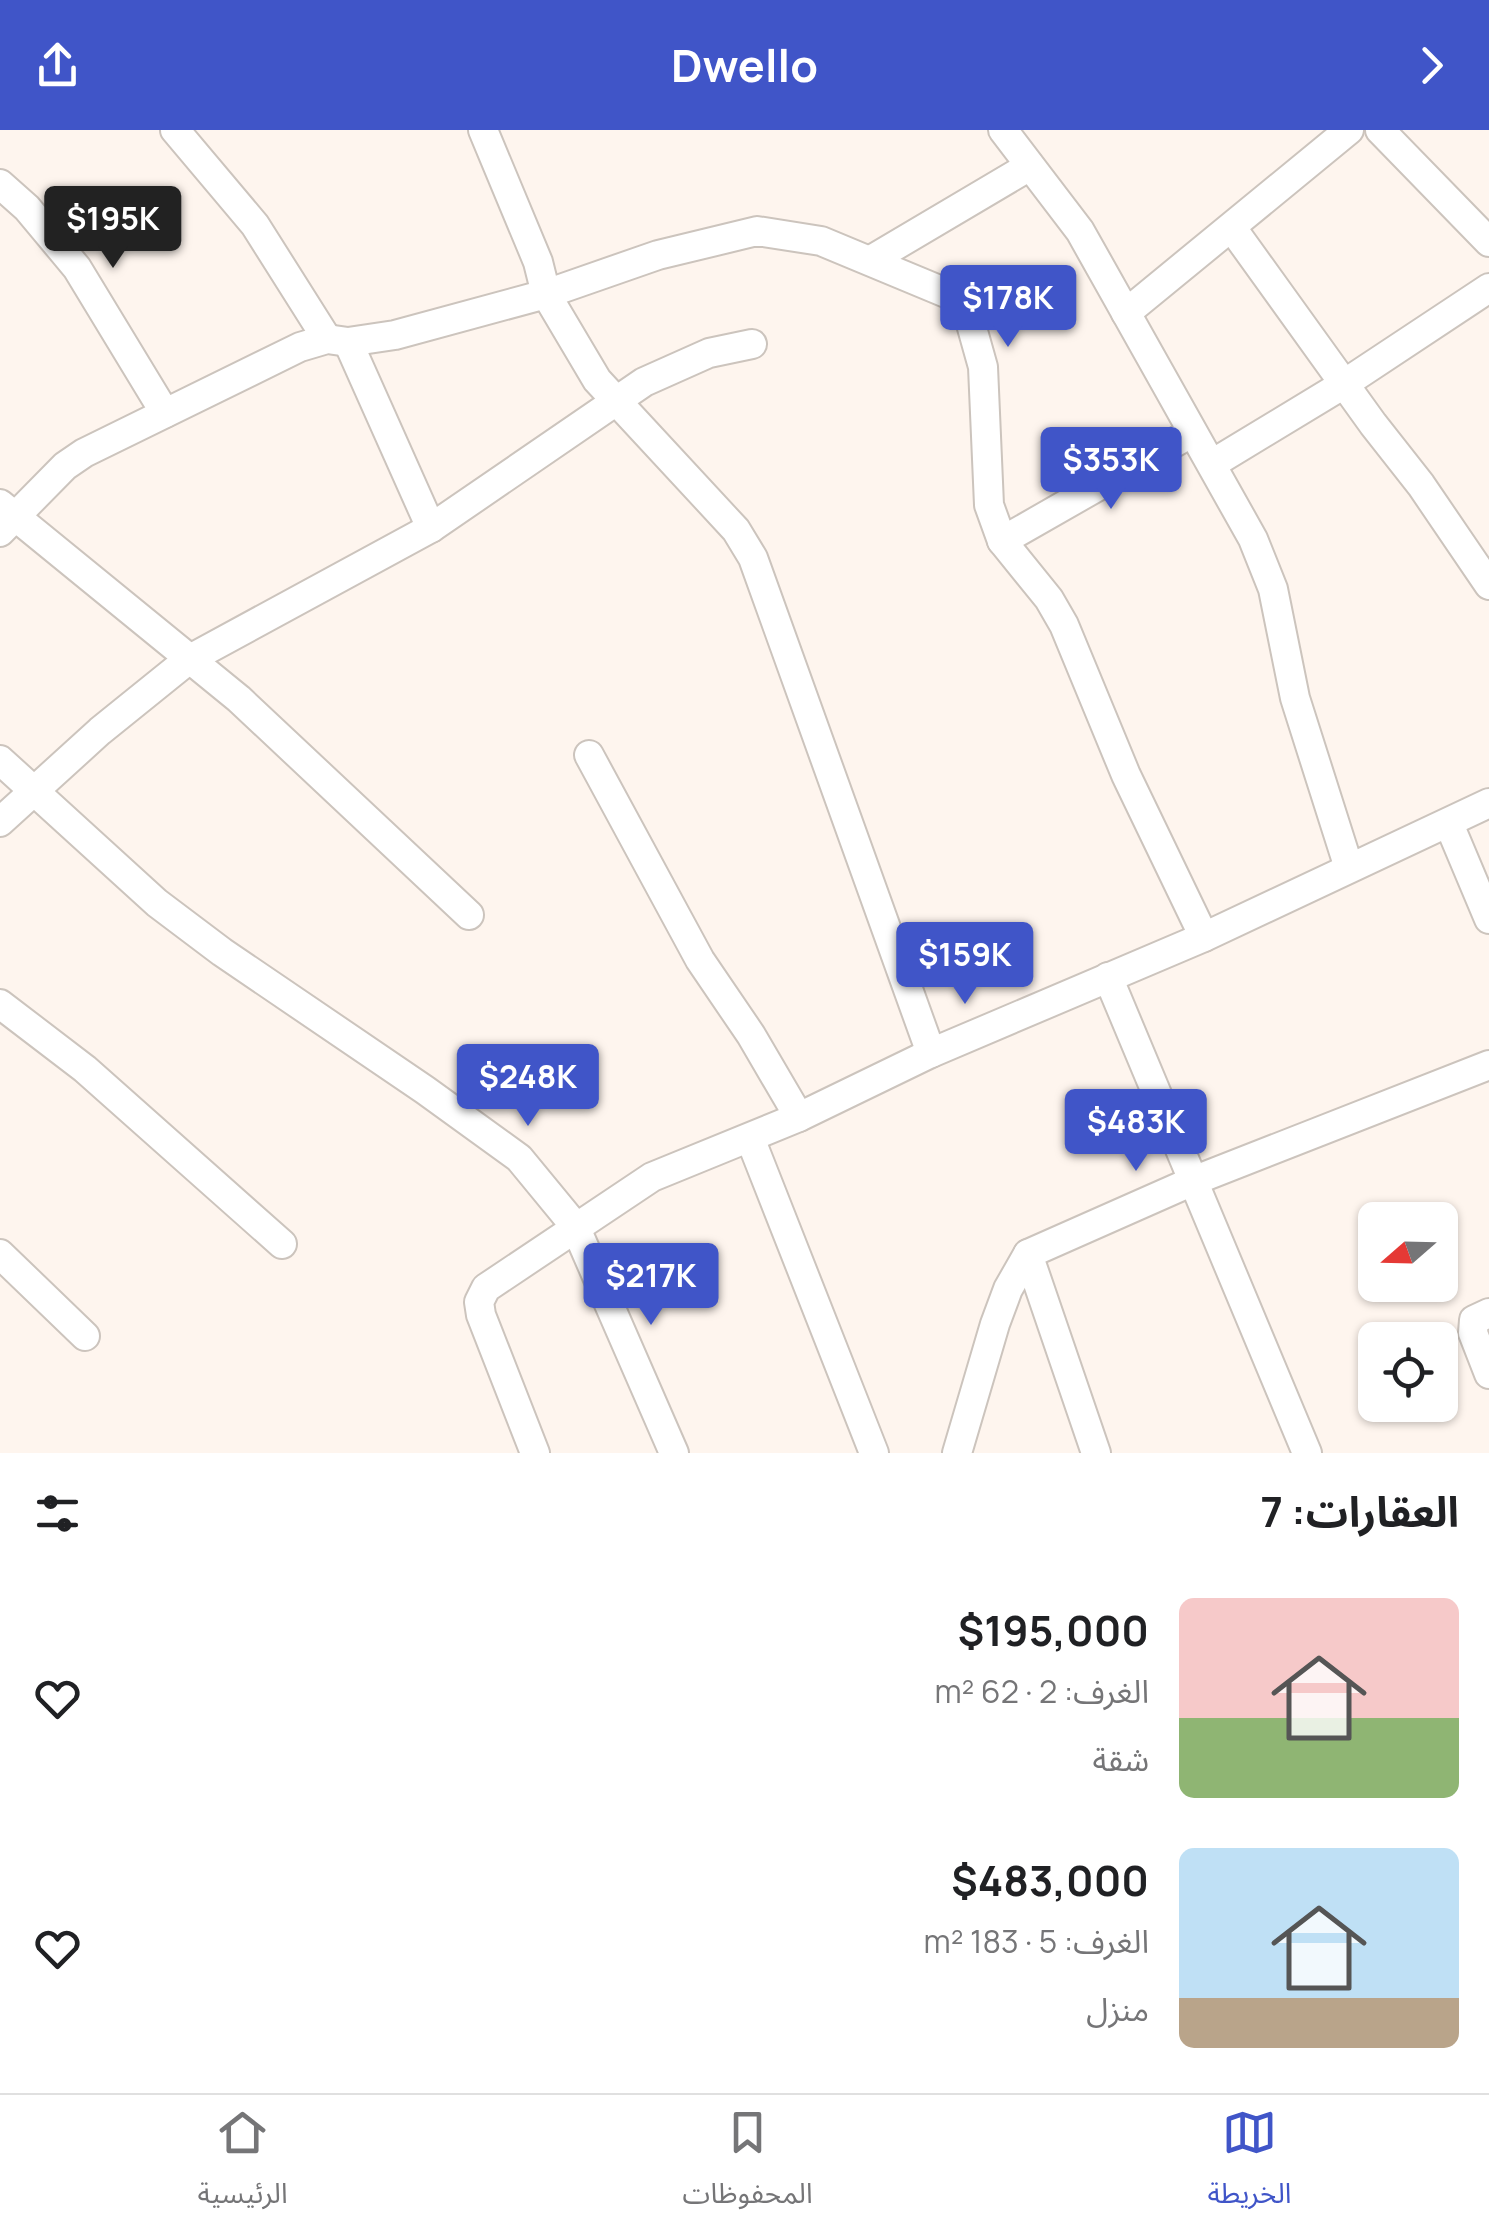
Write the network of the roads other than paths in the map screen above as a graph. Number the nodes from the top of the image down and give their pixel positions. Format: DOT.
graph roads {
  1 [pos="175,130"];
  2 [pos="483,130"];
  3 [pos="1003,130"];
  4 [pos="1349,130"];
  5 [pos="1380,130"];
  6 [pos="1030,166"];
  7 [pos="0,184"];
  8 [pos="1232,228"];
  9 [pos="1488,239"];
  10 [pos="871,260"];
  11 [pos="1489,288"];
  12 [pos="546,294"];
  13 [pos="1126,312"];
  14 [pos="337,340"];
  15 [pos="752,344"];
  16 [pos="1344,384"];
  17 [pos="616,400"];
  18 [pos="165,413"];
  19 [pos="1191,433"];
  20 [pos="1212,464"];
  21 [pos="5,517"];
  22 [pos="431,528"];
  23 [pos="1002,542"];
  24 [pos="1489,585"];
  25 [pos="188,660"];
  26 [pos="589,755"];
  27 [pos="0,760"];
  28 [pos="33,793"];
  29 [pos="1489,803"];
  30 [pos="0,822"];
  31 [pos="1449,824"];
  32 [pos="1349,868"];
  33 [pos="468,915"];
  34 [pos="1489,919"];
  35 [pos="1204,936"];
  36 [pos="1108,977"];
  37 [pos="0,1004"];
  38 [pos="931,1052"];
  39 [pos="1489,1065"];
  40 [pos="799,1117"];
  41 [pos="750,1138"];
  42 [pos="1194,1180"];
  43 [pos="575,1226"];
  44 [pos="282,1244"];
  45 [pos="0,1254"];
  46 [pos="1028,1254"];
  47 [pos="1489,1313"];
  48 [pos="85,1336"];
  49 [pos="1489,1374"];
  50 [pos="535,1453"];
  51 [pos="674,1453"];
  52 [pos="874,1453"];
  53 [pos="957,1453"];
  54 [pos="1096,1453"];
  55 [pos="1307,1453"];
  1 -- 14 [label="street"];
  2 -- 12 [label="street"];
  3 -- 6 [label="street"];
  4 -- 8 [label="street"];
  5 -- 9 [label="street"];
  6 -- 10 [label="street"];
  6 -- 13 [label="street"];
  7 -- 18 [label="street"];
  8 -- 13 [label="street"];
  8 -- 16 [label="street"];
  10 -- 12 [label="street"];
  10 -- 23 [label="street"];
  11 -- 16 [label="street"];
  12 -- 14 [label="street"];
  12 -- 17 [label="street"];
  13 -- 19 [label="street"];
  14 -- 18 [label="street"];
  14 -- 22 [label="street"];
  15 -- 17 [label="street"];
  16 -- 20 [label="street"];
  16 -- 24 [label="street"];
  17 -- 22 [label="street"];
  17 -- 38 [label="street"];
  18 -- 21 [label="street"];
  19 -- 20 [label="street"];
  19 -- 23 [label="street"];
  20 -- 32 [label="street"];
  21 -- 25 [label="street"];
  22 -- 25 [label="street"];
  23 -- 35 [label="street"];
  25 -- 28 [label="street"];
  25 -- 33 [label="street"];
  26 -- 40 [label="street"];
  27 -- 28 [label="street"];
  28 -- 30 [label="street"];
  28 -- 43 [label="street"];
  29 -- 31 [label="street"];
  31 -- 32 [label="street"];
  31 -- 34 [label="street"];
  32 -- 35 [label="street"];
  35 -- 36 [label="street"];
  36 -- 38 [label="street"];
  36 -- 42 [label="street"];
  37 -- 44 [label="street"];
  38 -- 40 [label="street"];
  39 -- 42 [label="street"];
  40 -- 41 [label="street"];
  41 -- 43 [label="street"];
  41 -- 52 [label="street"];
  42 -- 46 [label="street"];
  42 -- 55 [label="street"];
  43 -- 50 [label="street"];
  43 -- 51 [label="street"];
  45 -- 48 [label="street"];
  46 -- 53 [label="street"];
  46 -- 54 [label="street"];
  47 -- 49 [label="street"];
}
